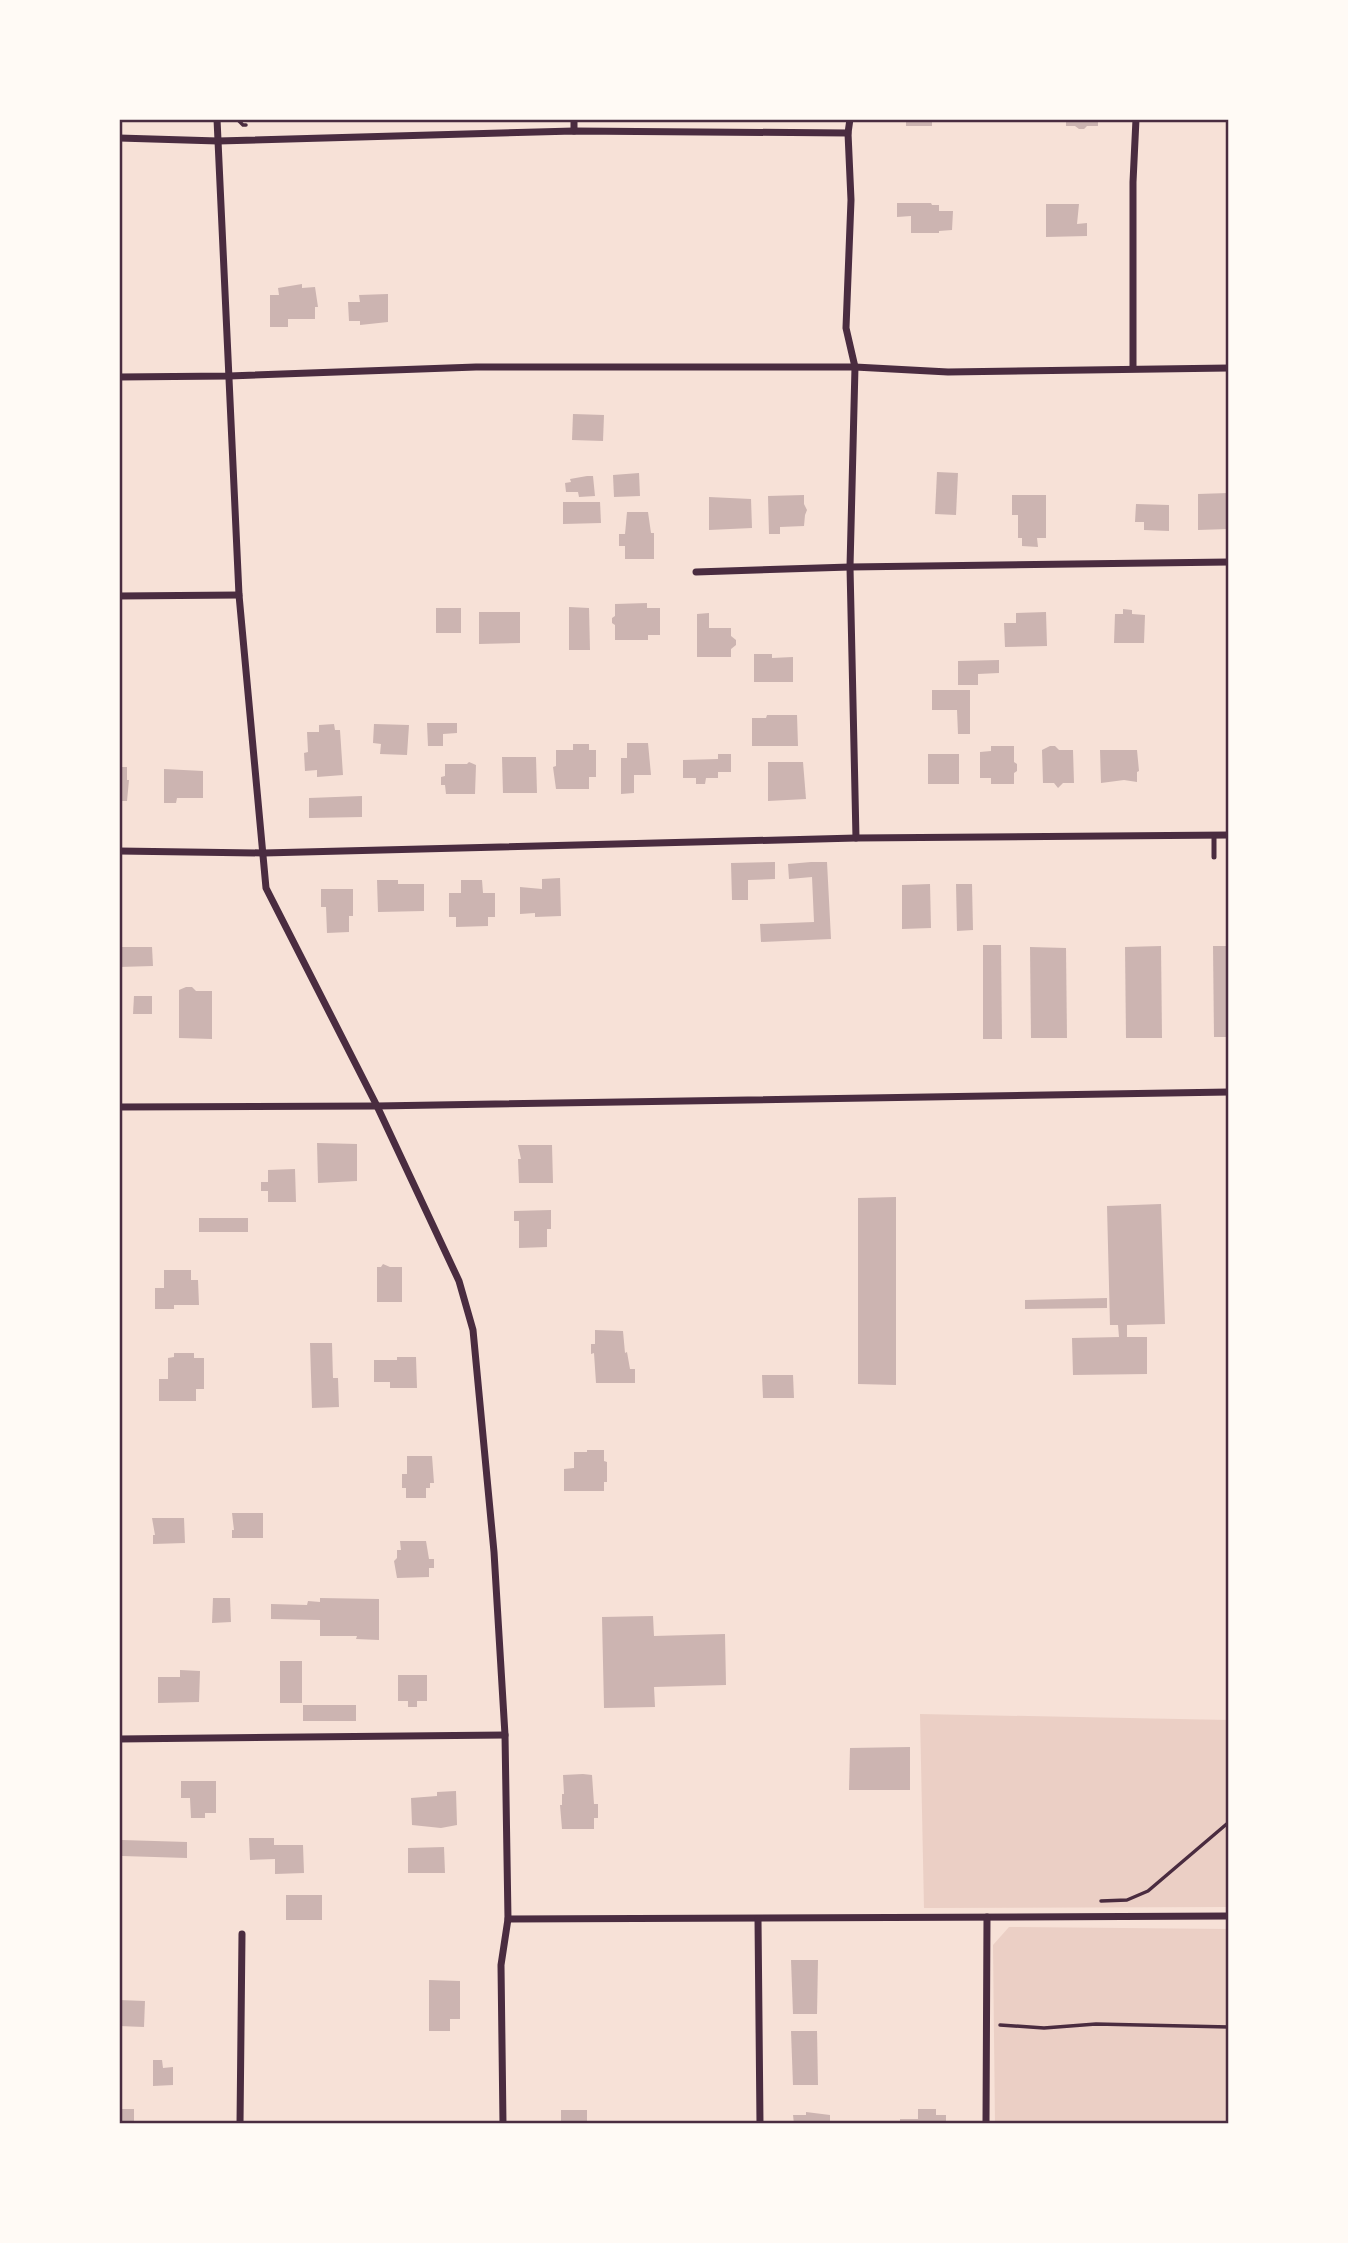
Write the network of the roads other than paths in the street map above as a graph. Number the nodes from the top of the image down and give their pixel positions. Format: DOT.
graph roads {
  1 [pos="217,119"];
  2 [pos="574,119"];
  3 [pos="850,119"];
  4 [pos="1136,119"];
  5 [pos="574,131"];
  6 [pos="848,133"];
  7 [pos="119,138"];
  8 [pos="218,141"];
  9 [pos="856,367"];
  10 [pos="1133,368"];
  11 [pos="1229,368"];
  12 [pos="229,376"];
  13 [pos="119,377"];
  14 [pos="1229,562"];
  15 [pos="850,567"];
  16 [pos="695,572"];
  17 [pos="239,595"];
  18 [pos="119,596"];
  19 [pos="1214,835"];
  20 [pos="1229,835"];
  21 [pos="856,838"];
  22 [pos="119,851"];
  23 [pos="264,853"];
  24 [pos="1214,857"];
  25 [pos="1229,1092"];
  26 [pos="377,1106"];
  27 [pos="119,1107"];
  28 [pos="505,1735"];
  29 [pos="119,1740"];
  30 [pos="1229,1916"];
  31 [pos="987,1917"];
  32 [pos="508,1919"];
  33 [pos="758,1919"];
  34 [pos="242,1934"];
  35 [pos="240,2124"];
  36 [pos="503,2124"];
  37 [pos="760,2124"];
  38 [pos="986,2124"];
  1 -- 8 [label="street"];
  2 -- 5 [label="street"];
  3 -- 6 [label="street"];
  4 -- 10 [label="street"];
  5 -- 6 [label="street"];
  5 -- 8 [label="street"];
  6 -- 9 [label="street"];
  7 -- 8 [label="street"];
  8 -- 12 [label="street"];
  9 -- 10 [label="street"];
  9 -- 12 [label="street"];
  9 -- 15 [label="street"];
  10 -- 11 [label="street"];
  12 -- 13 [label="street"];
  12 -- 17 [label="street"];
  14 -- 15 [label="street"];
  15 -- 16 [label="street"];
  15 -- 21 [label="street"];
  17 -- 18 [label="street"];
  17 -- 23 [label="street"];
  19 -- 20 [label="street"];
  19 -- 21 [label="street"];
  19 -- 24 [label="lane"];
  21 -- 23 [label="street"];
  22 -- 23 [label="street"];
  23 -- 26 [label="street"];
  25 -- 26 [label="street"];
  26 -- 27 [label="street"];
  26 -- 28 [label="street"];
  28 -- 29 [label="street"];
  28 -- 32 [label="street"];
  30 -- 31 [label="street"];
  31 -- 33 [label="street"];
  31 -- 38 [label="street"];
  32 -- 33 [label="street"];
  32 -- 36 [label="street"];
  33 -- 37 [label="street"];
  34 -- 35 [label="street"];
}
